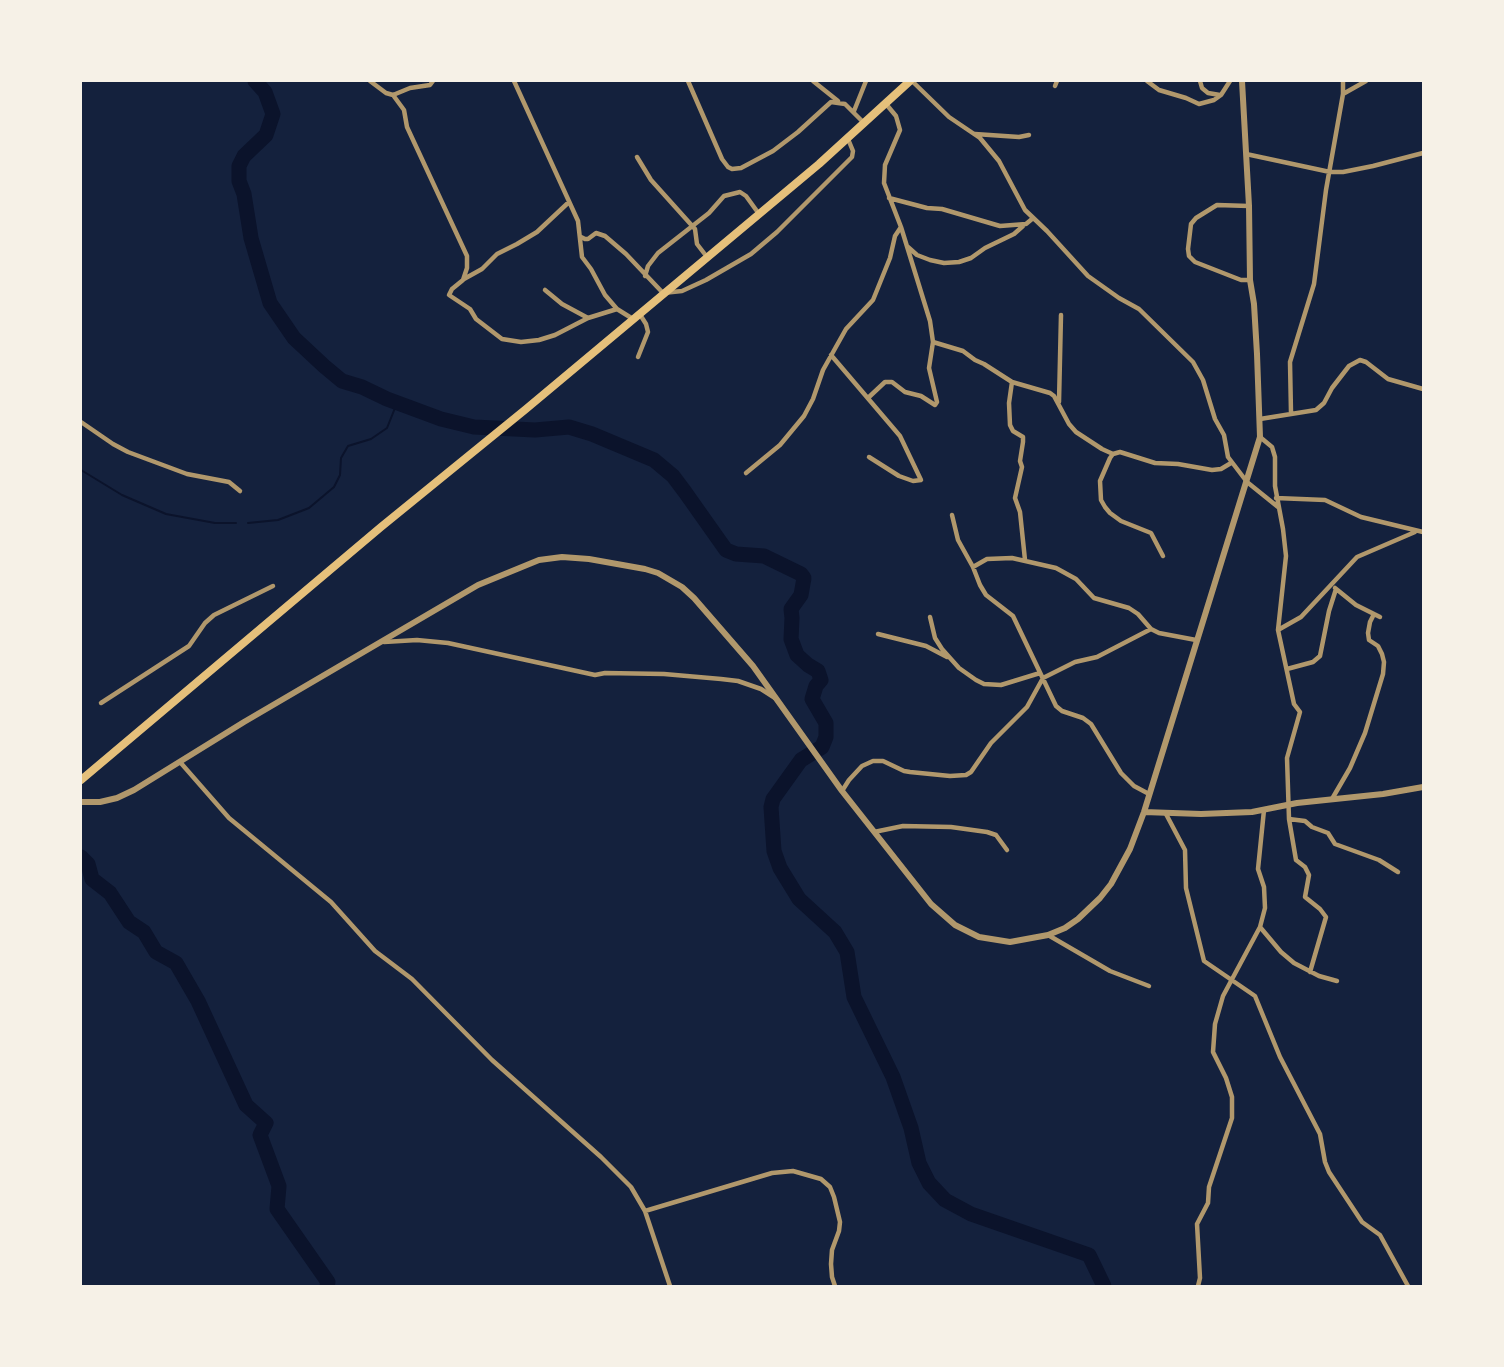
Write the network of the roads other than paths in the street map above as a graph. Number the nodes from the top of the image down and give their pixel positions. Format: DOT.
graph roads {
  1 [pos="370,81"];
  2 [pos="433,81"];
  3 [pos="514,81"];
  4 [pos="688,81"];
  5 [pos="813,81"];
  6 [pos="866,81"];
  7 [pos="911,81"];
  8 [pos="1147,81"];
  9 [pos="1200,81"];
  10 [pos="1230,81"];
  11 [pos="1242,81"];
  12 [pos="1343,81"];
  13 [pos="1366,81"];
  14 [pos="1343,94"];
  15 [pos="393,95"];
  16 [pos="1221,95"];
  17 [pos="841,102"];
  18 [pos="886,104"];
  19 [pos="854,111"];
  20 [pos="865,124"];
  21 [pos="975,134"];
  22 [pos="1029,135"];
  23 [pos="848,139"];
  24 [pos="1423,153"];
  25 [pos="1246,154"];
  26 [pos="637,158"];
  27 [pos="1330,172"];
  28 [pos="889,198"];
  29 [pos="570,202"];
  30 [pos="1249,206"];
  31 [pos="759,213"];
  32 [pos="1032,219"];
  33 [pos="1026,224"];
  34 [pos="692,225"];
  35 [pos="901,227"];
  36 [pos="581,237"];
  37 [pos="906,245"];
  38 [pos="707,257"];
  39 [pos="645,276"];
  40 [pos="463,280"];
  41 [pos="1250,280"];
  42 [pos="545,290"];
  43 [pos="663,294"];
  44 [pos="617,309"];
  45 [pos="1061,315"];
  46 [pos="636,316"];
  47 [pos="588,318"];
  48 [pos="933,342"];
  49 [pos="831,355"];
  50 [pos="638,357"];
  51 [pos="1012,382"];
  52 [pos="1423,389"];
  53 [pos="869,397"];
  54 [pos="1059,405"];
  55 [pos="1291,413"];
  56 [pos="1260,419"];
  57 [pos="81,422"];
  58 [pos="1260,437"];
  59 [pos="1113,454"];
  60 [pos="869,456"];
  61 [pos="1231,463"];
  62 [pos="746,473"];
  63 [pos="1247,482"];
  64 [pos="240,491"];
  65 [pos="1276,498"];
  66 [pos="1278,507"];
  67 [pos="952,515"];
  68 [pos="1416,532"];
  69 [pos="1423,532"];
  70 [pos="1163,556"];
  71 [pos="1025,560"];
  72 [pos="973,567"];
  73 [pos="1331,584"];
  74 [pos="273,586"];
  75 [pos="1336,589"];
  76 [pos="930,616"];
  77 [pos="1151,629"];
  78 [pos="1278,630"];
  79 [pos="878,634"];
  80 [pos="1196,640"];
  81 [pos="381,642"];
  82 [pos="952,660"];
  83 [pos="1287,669"];
  84 [pos="1042,676"];
  85 [pos="778,700"];
  86 [pos="101,703"];
  87 [pos="180,762"];
  88 [pos="81,780"];
  89 [pos="1423,787"];
  90 [pos="842,791"];
  91 [pos="1149,794"];
  92 [pos="1332,799"];
  93 [pos="81,802"];
  94 [pos="1287,805"];
  95 [pos="1264,810"];
  96 [pos="1144,812"];
  97 [pos="1166,814"];
  98 [pos="1289,819"];
  99 [pos="874,832"];
  100 [pos="1007,850"];
  101 [pos="1398,872"];
  102 [pos="1260,927"];
  103 [pos="1048,935"];
  104 [pos="1310,972"];
  105 [pos="1231,981"];
  106 [pos="1337,981"];
  107 [pos="1149,986"];
  108 [pos="645,1211"];
  109 [pos="670,1286"];
  110 [pos="835,1286"];
  111 [pos="1198,1286"];
  112 [pos="1408,1286"];
  1 -- 15 [label="street"];
  2 -- 15 [label="street"];
  3 -- 29 [label="street"];
  4 -- 17 [label="street"];
  5 -- 17 [label="street"];
  6 -- 19 [label="street"];
  7 -- 18 [label="highway"];
  7 -- 21 [label="street"];
  8 -- 16 [label="street"];
  9 -- 16 [label="street"];
  10 -- 16 [label="street"];
  11 -- 25 [label="street"];
  12 -- 14 [label="street"];
  13 -- 14 [label="street"];
  14 -- 27 [label="street"];
  15 -- 40 [label="street"];
  17 -- 19 [label="street"];
  18 -- 20 [label="highway"];
  18 -- 28 [label="street"];
  19 -- 20 [label="street"];
  20 -- 23 [label="highway"];
  21 -- 22 [label="street"];
  21 -- 32 [label="street"];
  23 -- 31 [label="highway"];
  23 -- 43 [label="street"];
  24 -- 27 [label="street"];
  25 -- 27 [label="street"];
  25 -- 30 [label="street"];
  26 -- 34 [label="street"];
  27 -- 55 [label="street"];
  28 -- 33 [label="street"];
  28 -- 35 [label="street"];
  29 -- 36 [label="street"];
  29 -- 40 [label="street"];
  30 -- 41 [label="street"];
  30 -- 41 [label="street"];
  31 -- 34 [label="street"];
  31 -- 38 [label="highway"];
  32 -- 33 [label="street"];
  32 -- 61 [label="street"];
  33 -- 37 [label="street"];
  34 -- 38 [label="street"];
  34 -- 39 [label="street"];
  35 -- 37 [label="street"];
  35 -- 49 [label="street"];
  36 -- 39 [label="street"];
  36 -- 44 [label="street"];
  37 -- 48 [label="street"];
  38 -- 43 [label="highway"];
  39 -- 43 [label="street"];
  40 -- 47 [label="street"];
  41 -- 56 [label="street"];
  42 -- 47 [label="street"];
  43 -- 46 [label="highway"];
  44 -- 46 [label="street"];
  44 -- 47 [label="street"];
  45 -- 54 [label="street"];
  46 -- 50 [label="street"];
  46 -- 88 [label="highway"];
  48 -- 51 [label="street"];
  48 -- 53 [label="street"];
  49 -- 53 [label="street"];
  49 -- 62 [label="street"];
  51 -- 54 [label="street"];
  51 -- 71 [label="street"];
  52 -- 55 [label="street"];
  53 -- 60 [label="street"];
  54 -- 59 [label="street"];
  55 -- 56 [label="street"];
  56 -- 58 [label="street"];
  57 -- 64 [label="street"];
  58 -- 63 [label="street"];
  58 -- 65 [label="street"];
  59 -- 61 [label="street"];
  59 -- 70 [label="street"];
  61 -- 63 [label="street"];
  63 -- 66 [label="street"];
  63 -- 80 [label="street"];
  65 -- 66 [label="street"];
  65 -- 68 [label="street"];
  66 -- 78 [label="street"];
  67 -- 72 [label="street"];
  68 -- 69 [label="street"];
  68 -- 73 [label="street"];
  71 -- 72 [label="street"];
  71 -- 77 [label="street"];
  72 -- 84 [label="street"];
  73 -- 75 [label="street"];
  73 -- 78 [label="street"];
  74 -- 86 [label="street"];
  75 -- 83 [label="street"];
  75 -- 92 [label="street"];
  76 -- 82 [label="street"];
  77 -- 80 [label="street"];
  77 -- 84 [label="street"];
  78 -- 83 [label="street"];
  79 -- 82 [label="street"];
  80 -- 91 [label="street"];
  81 -- 85 [label="street"];
  81 -- 85 [label="street"];
  81 -- 87 [label="street"];
  82 -- 84 [label="street"];
  83 -- 94 [label="street"];
  84 -- 90 [label="street"];
  84 -- 91 [label="street"];
  85 -- 90 [label="street"];
  87 -- 93 [label="street"];
  87 -- 108 [label="street"];
  89 -- 92 [label="street"];
  90 -- 99 [label="street"];
  91 -- 96 [label="street"];
  92 -- 94 [label="street"];
  94 -- 95 [label="street"];
  94 -- 98 [label="street"];
  95 -- 97 [label="street"];
  95 -- 102 [label="street"];
  96 -- 97 [label="street"];
  96 -- 103 [label="street"];
  97 -- 105 [label="street"];
  98 -- 101 [label="street"];
  98 -- 104 [label="street"];
  99 -- 100 [label="street"];
  99 -- 103 [label="street"];
  102 -- 104 [label="street"];
  102 -- 105 [label="street"];
  103 -- 107 [label="street"];
  104 -- 106 [label="street"];
  105 -- 111 [label="street"];
  105 -- 112 [label="street"];
  108 -- 109 [label="street"];
  108 -- 110 [label="street"];
}
